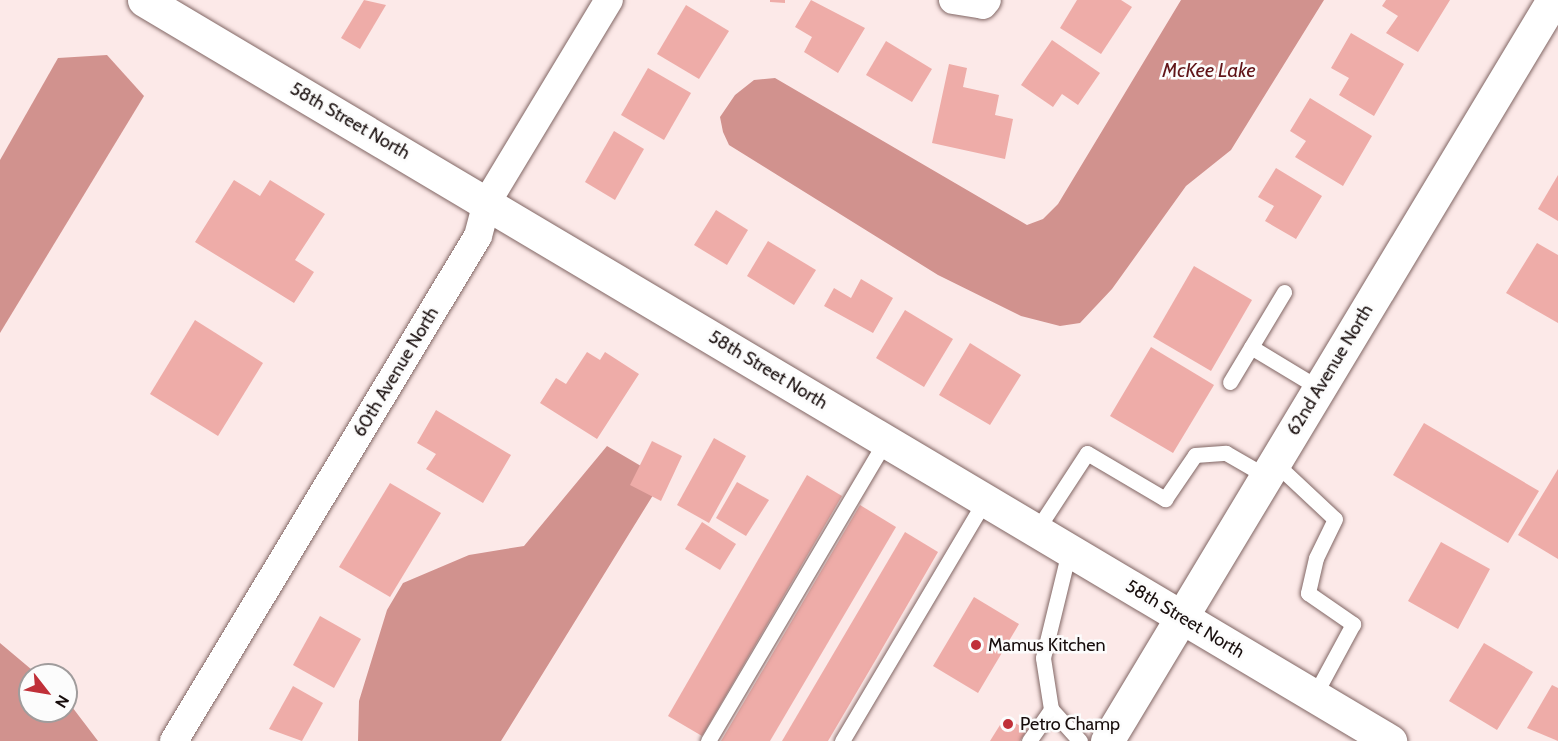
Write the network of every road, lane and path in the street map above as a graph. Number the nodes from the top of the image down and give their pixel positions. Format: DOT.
graph roads {
  1 [pos="609,0"];
  2 [pos="953,0"];
  3 [pos="987,0"];
  4 [pos="1553,0"];
  5 [pos="155,3"];
  6 [pos="487,202"];
  7 [pos="1284,292"];
  8 [pos="1251,347"];
  9 [pos="1230,382"];
  10 [pos="1319,388"];
  11 [pos="886,440"];
  12 [pos="1270,469"];
  13 [pos="985,500"];
  14 [pos="1036,531"];
  15 [pos="1070,551"];
  16 [pos="1181,617"];
  17 [pos="1314,696"];
  18 [pos="1051,709"];
  19 [pos="174,741"];
  20 [pos="708,741"];
  21 [pos="842,741"];
  22 [pos="1029,741"];
  23 [pos="1080,741"];
  24 [pos="1107,741"];
  25 [pos="1390,741"];
  1 -- 6 [label="street, 60th Avenue North"];
  2 -- 3 [label="street"];
  4 -- 10 [label="street, 62nd Avenue North"];
  5 -- 6 [label="street, 58th Street North"];
  6 -- 11 [label="street, 58th Street North"];
  6 -- 19 [label="street, 60th Avenue North"];
  7 -- 8 [label="lane"];
  8 -- 9 [label="lane"];
  8 -- 10 [label="lane"];
  10 -- 12 [label="street, 62nd Avenue North"];
  11 -- 13 [label="street, 58th Street North"];
  11 -- 20 [label="lane"];
  12 -- 14 [label="lane"];
  12 -- 16 [label="street, 62nd Avenue North"];
  12 -- 17 [label="lane"];
  13 -- 14 [label="street, 58th Street North"];
  13 -- 21 [label="lane"];
  14 -- 15 [label="street, 58th Street North"];
  15 -- 16 [label="street, 58th Street North"];
  15 -- 18 [label="lane"];
  16 -- 17 [label="street, 58th Street North"];
  16 -- 24 [label="street, 62nd Avenue North"];
  17 -- 25 [label="street, 58th Street North"];
  18 -- 22 [label="lane"];
  18 -- 23 [label="lane"];
}
